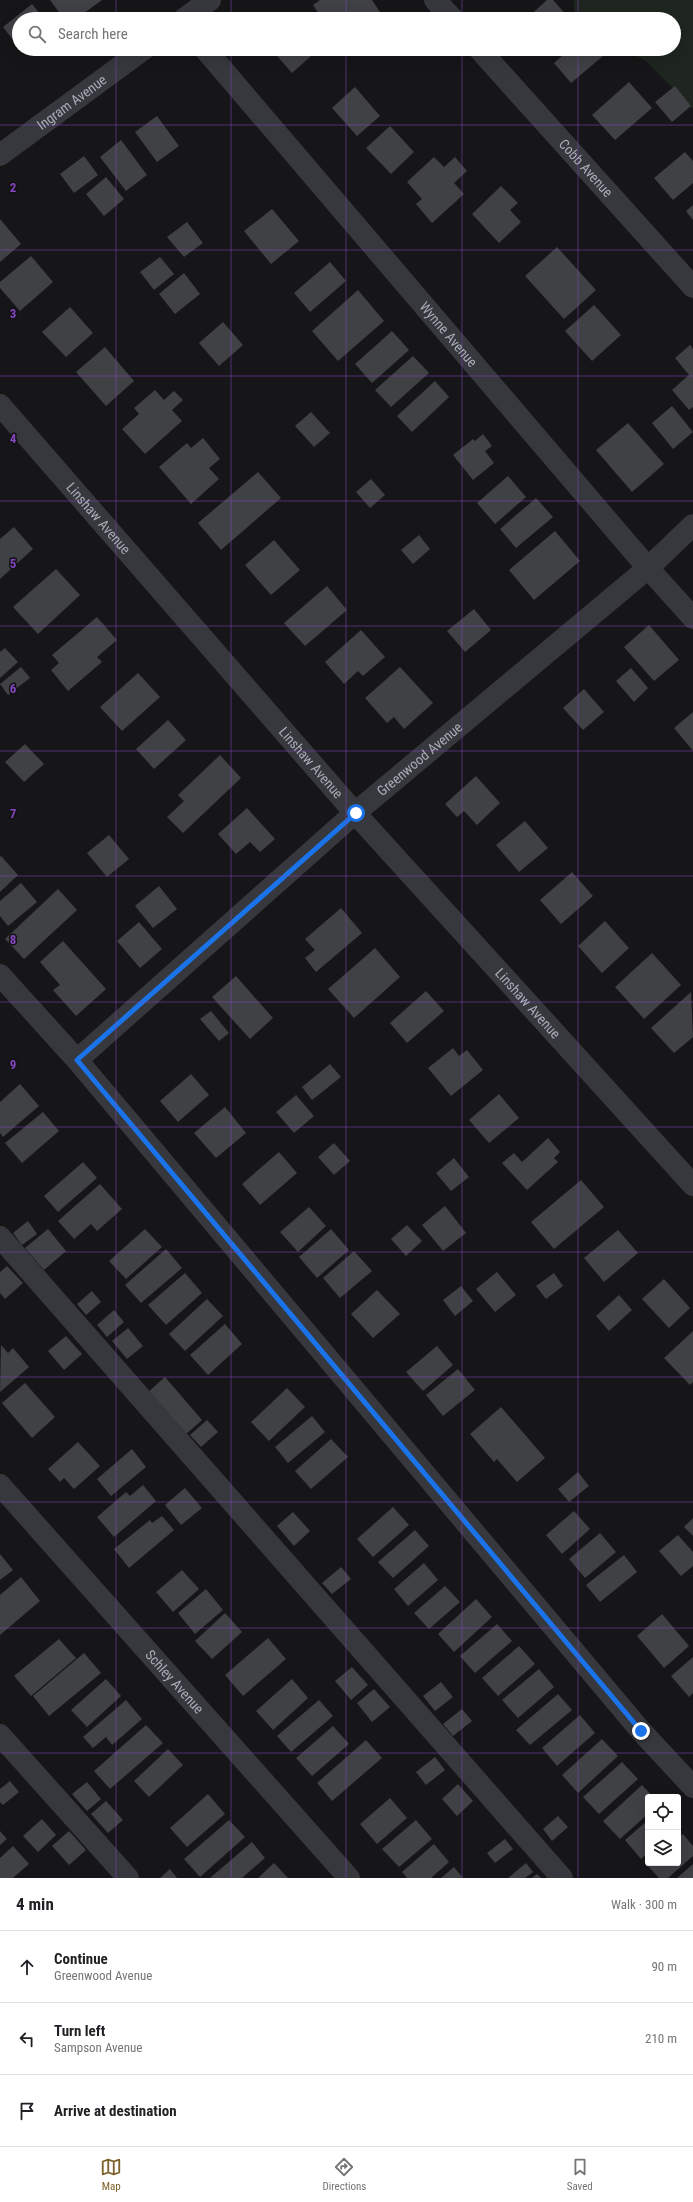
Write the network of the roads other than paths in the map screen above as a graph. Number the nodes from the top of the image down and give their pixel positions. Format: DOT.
graph roads {
  1 [pos="210,0"];
  2 [pos="436,0"];
  3 [pos="194,12"];
  4 [pos="446,12"];
  5 [pos="134,56"];
  6 [pos="210,56"];
  7 [pos="486,56"];
  8 [pos="0,155"];
  9 [pos="693,287"];
  10 [pos="0,404"];
  11 [pos="693,525"];
  12 [pos="648,568"];
  13 [pos="693,618"];
  14 [pos="356,813"];
  15 [pos="5,990"];
  16 [pos="77,1060"];
  17 [pos="693,1185"];
  18 [pos="0,1237"];
  19 [pos="0,1485"];
  20 [pos="0,1734"];
  21 [pos="693,1787"];
  22 [pos="128,1878"];
  23 [pos="349,1878"];
  24 [pos="562,1878"];
  1 -- 3 [label="street"];
  2 -- 4 [label="street"];
  5 -- 8 [label="street, Ingram Avenue"];
  6 -- 12 [label="street, Wynne Avenue"];
  7 -- 9 [label="street, Cobb Avenue"];
  10 -- 14 [label="street, Linshaw Avenue"];
  11 -- 12 [label="street, Greenwood Avenue"];
  12 -- 13 [label="street, Wynne Avenue"];
  12 -- 14 [label="street, Greenwood Avenue"];
  14 -- 16 [label="street, Greenwood Avenue"];
  14 -- 17 [label="street, Linshaw Avenue"];
  15 -- 16 [label="street"];
  16 -- 21 [label="street"];
  18 -- 24 [label="street"];
  19 -- 23 [label="street, Schley Avenue"];
  20 -- 22 [label="street"];
}
